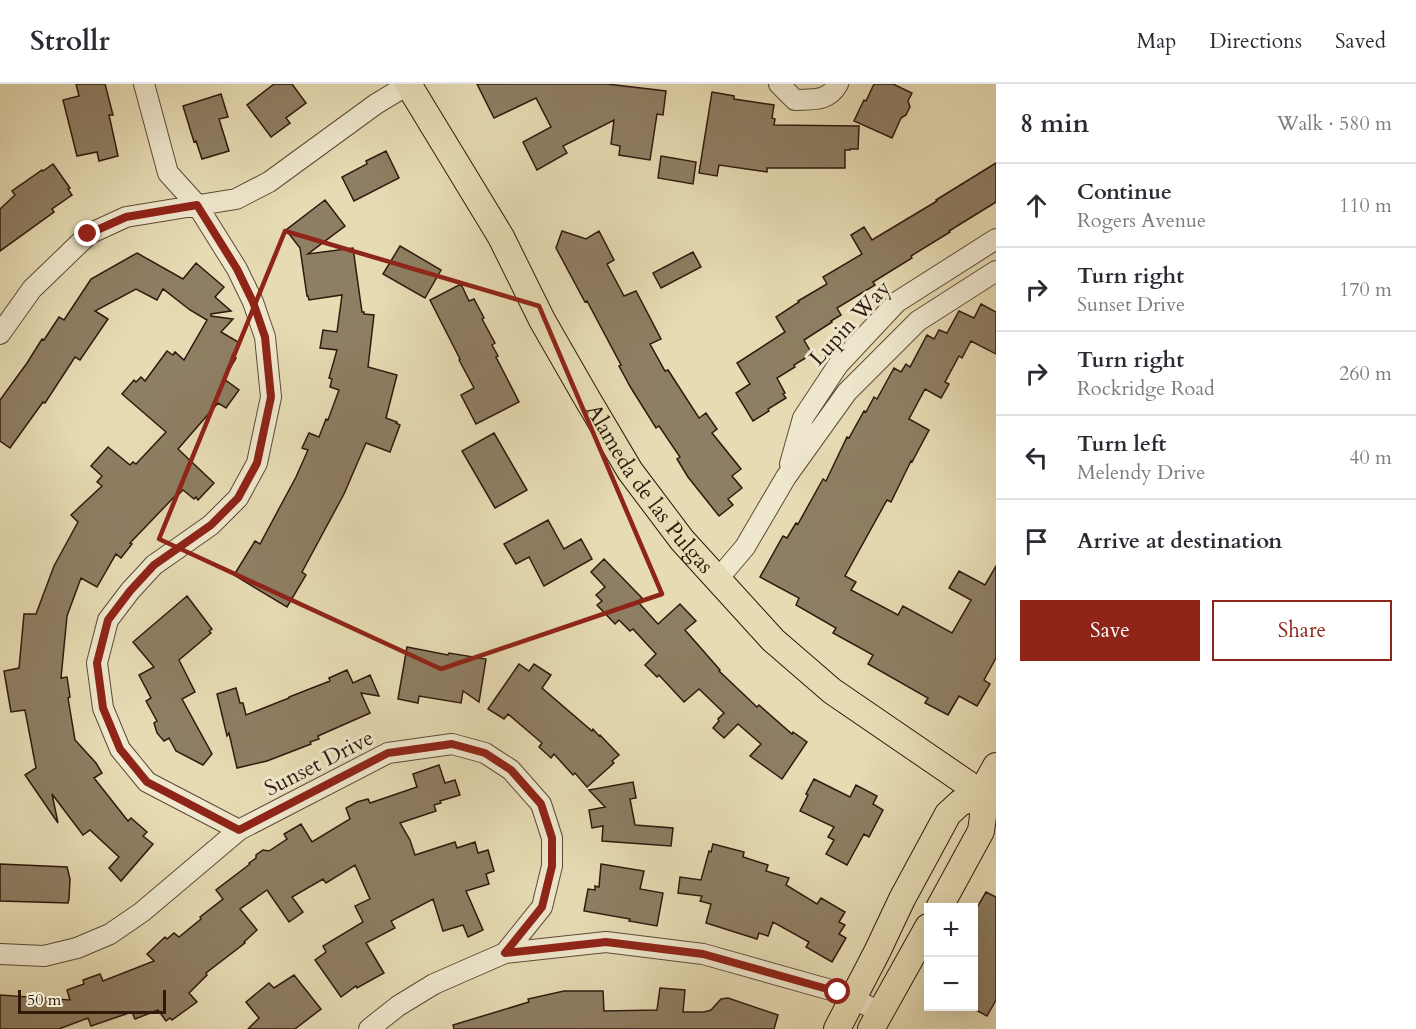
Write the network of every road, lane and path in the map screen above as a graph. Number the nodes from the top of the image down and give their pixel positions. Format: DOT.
graph roads {
  1 [pos="144,84"];
  2 [pos="408,84"];
  3 [pos="779,84"];
  4 [pos="838,84"];
  5 [pos="197,205"];
  6 [pos="996,239"];
  7 [pos="996,271"];
  8 [pos="0,334"];
  9 [pos="786,477"];
  10 [pos="717,580"];
  11 [pos="996,766"];
  12 [pos="988,797"];
  13 [pos="239,830"];
  14 [pos="942,903"];
  15 [pos="924,934"];
  16 [pos="505,953"];
  17 [pos="0,954"];
  18 [pos="853,999"];
  19 [pos="876,1021"];
  20 [pos="369,1029"];
  21 [pos="837,1029"];
  1 -- 5 [label="street"];
  2 -- 5 [label="street"];
  2 -- 10 [label="main road, Alameda de las Pulgas"];
  3 -- 4 [label="street"];
  5 -- 8 [label="street"];
  5 -- 13 [label="street"];
  6 -- 9 [label="street, Lupin Way"];
  7 -- 9 [label="street, Lupin Way"];
  9 -- 10 [label="street, Lupin Way"];
  10 -- 12 [label="main road, Alameda de las Pulgas"];
  11 -- 12 [label="main road"];
  12 -- 14 [label="main road"];
  12 -- 18 [label="main road"];
  13 -- 16 [label="street, Sunset Drive"];
  13 -- 17 [label="street, Sunset Drive"];
  15 -- 19 [label="main road"];
  16 -- 18 [label="street"];
  16 -- 20 [label="street, Sunset Drive"];
  18 -- 19 [label="street"];
  18 -- 21 [label="main road"];
}
